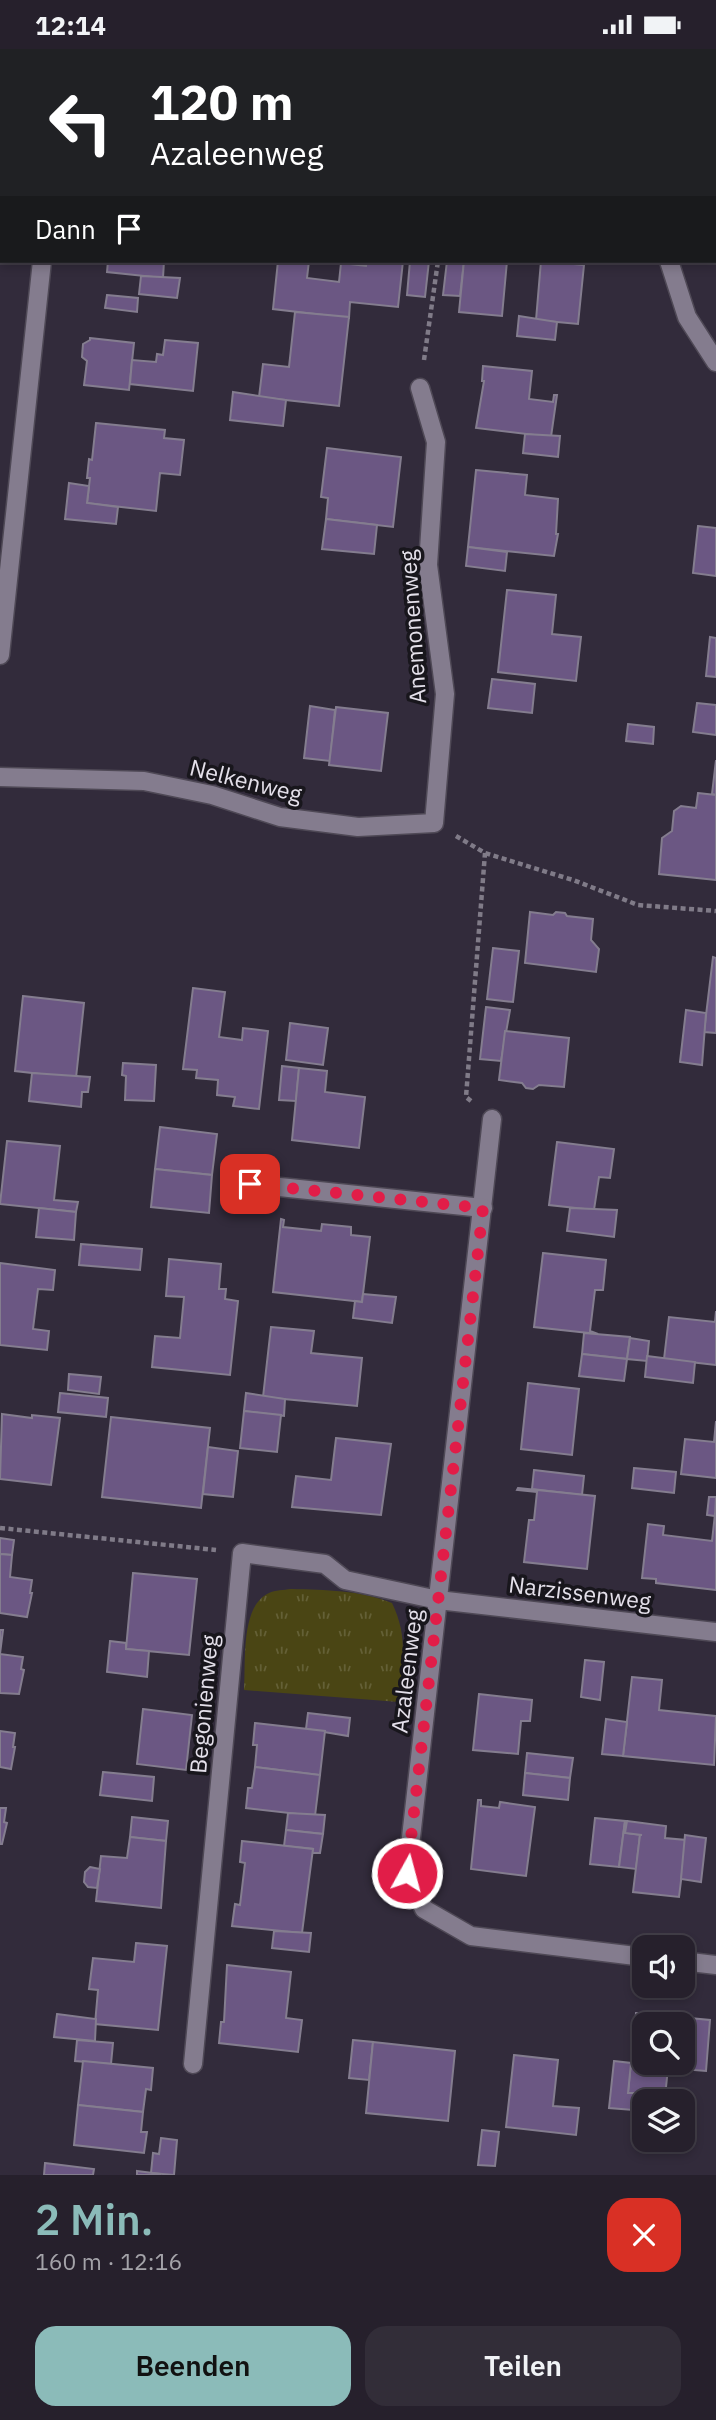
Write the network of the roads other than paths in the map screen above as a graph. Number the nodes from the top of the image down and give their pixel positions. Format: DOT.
graph roads {
  1 [pos="42,263"];
  2 [pos="670,263"];
  3 [pos="716,362"];
  4 [pos="420,388"];
  5 [pos="0,655"];
  6 [pos="0,777"];
  7 [pos="434,823"];
  8 [pos="492,1119"];
  9 [pos="250,1184"];
  10 [pos="483,1208"];
  11 [pos="438,1600"];
  12 [pos="716,1632"];
  13 [pos="632,1956"];
  14 [pos="695,1963"];
  15 [pos="716,1965"];
  16 [pos="193,2064"];
  1 -- 5 [label="street"];
  2 -- 3 [label="street"];
  4 -- 7 [label="street, Anemonenweg"];
  6 -- 7 [label="street, Nelkenweg"];
  8 -- 10 [label="street, Azaleenweg"];
  9 -- 10 [label="street"];
  10 -- 11 [label="street, Azaleenweg"];
  11 -- 12 [label="street, Narzissenweg"];
  11 -- 13 [label="street, Azaleenweg"];
  11 -- 16 [label="street, Begonienweg"];
  14 -- 15 [label="street"];
}
